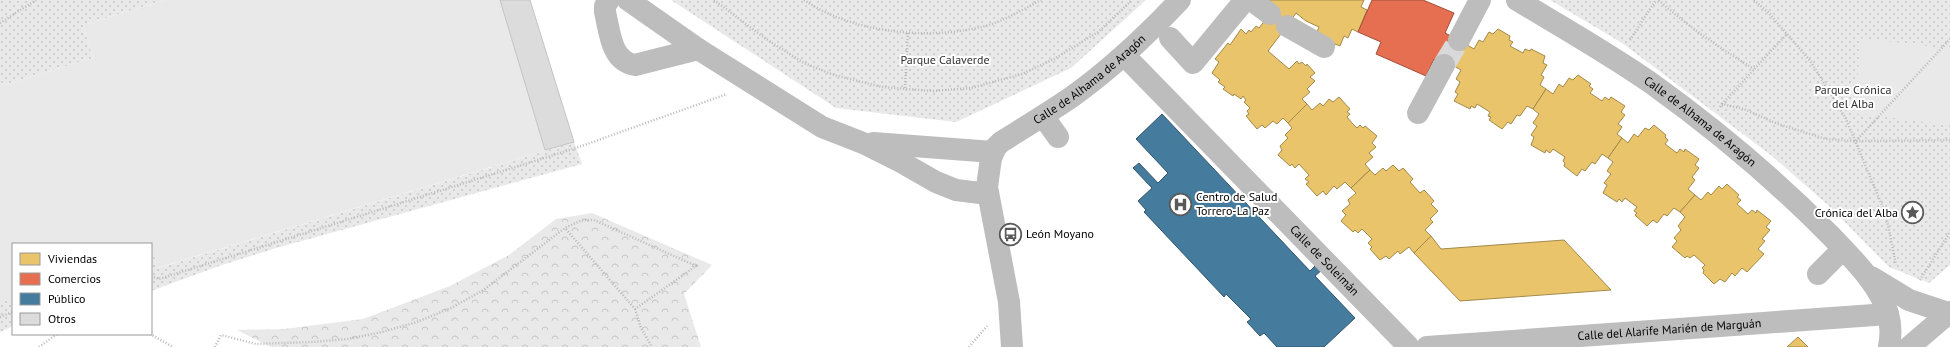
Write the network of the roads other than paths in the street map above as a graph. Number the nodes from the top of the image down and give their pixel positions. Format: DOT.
graph roads {
  1 [pos="609,0"];
  2 [pos="628,0"];
  3 [pos="1180,0"];
  4 [pos="1245,0"];
  5 [pos="1251,0"];
  6 [pos="1480,0"];
  7 [pos="1517,0"];
  8 [pos="1170,38"];
  9 [pos="1459,40"];
  10 [pos="1324,47"];
  11 [pos="698,49"];
  12 [pos="1124,55"];
  13 [pos="1444,65"];
  14 [pos="1418,113"];
  15 [pos="1043,116"];
  16 [pos="1058,137"];
  17 [pos="863,143"];
  18 [pos="993,152"];
  19 [pos="988,194"];
  20 [pos="1843,249"];
  21 [pos="1862,270"];
  22 [pos="1818,274"];
  23 [pos="1949,312"];
  24 [pos="1888,314"];
  25 [pos="1534,343"];
  26 [pos="1012,347"];
  27 [pos="1412,347"];
  28 [pos="1889,347"];
  29 [pos="1909,347"];
  1 -- 11 [label="street"];
  2 -- 11 [label="street"];
  3 -- 12 [label="street, Calle de Alhama de Aragón"];
  4 -- 8 [label="street"];
  5 -- 10 [label="street"];
  6 -- 9 [label="street"];
  7 -- 20 [label="street, Calle de Alhama de Aragón"];
  11 -- 17 [label="street"];
  12 -- 15 [label="street, Calle de Alhama de Aragón"];
  12 -- 27 [label="street, Calle de Soleimán"];
  13 -- 14 [label="street"];
  15 -- 16 [label="street"];
  15 -- 18 [label="street, Calle de Alhama de Aragón"];
  17 -- 18 [label="street"];
  17 -- 19 [label="street"];
  18 -- 19 [label="street"];
  19 -- 26 [label="street"];
  20 -- 21 [label="street, Calle de Alhama de Aragón"];
  20 -- 22 [label="street"];
  21 -- 23 [label="street, Calle de Alhama de Aragón"];
  21 -- 24 [label="street, Calle de Alhama de Aragón"];
  23 -- 29 [label="street"];
  24 -- 25 [label="street, Calle del Alarife Marién de Marguán"];
  24 -- 28 [label="street, Calle de Alhama de Aragón"];
  25 -- 27 [label="street, Calle del Alarife Marién de Marguán"];
}
